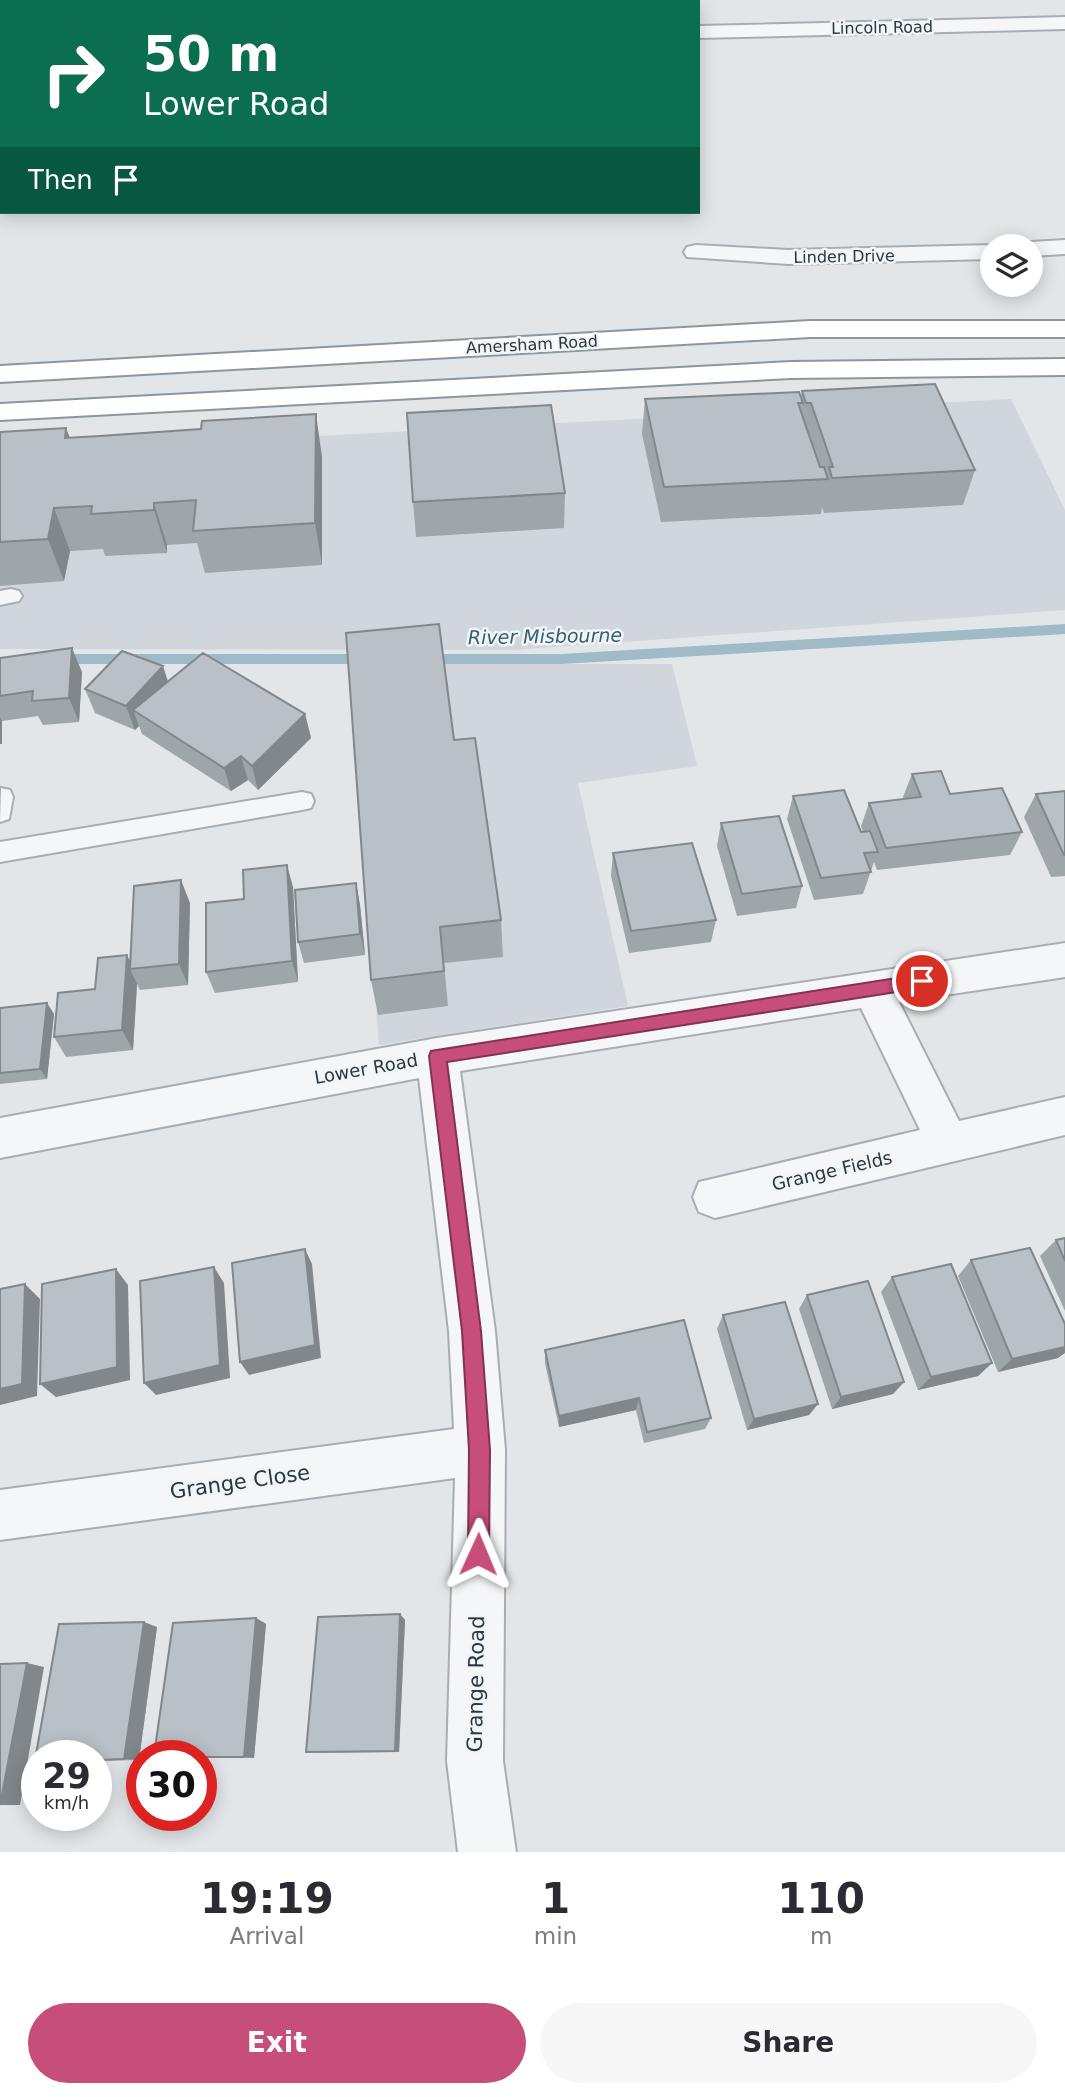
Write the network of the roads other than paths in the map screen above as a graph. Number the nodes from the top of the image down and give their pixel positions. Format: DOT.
graph roads {
  1 [pos="1065,23"];
  2 [pos="700,32"];
  3 [pos="1065,247"];
  4 [pos="1043,248"];
  5 [pos="696,251"];
  6 [pos="980,252"];
  7 [pos="1065,329"];
  8 [pos="1065,367"];
  9 [pos="0,374"];
  10 [pos="0,412"];
  11 [pos="302,801"];
  12 [pos="0,852"];
  13 [pos="1065,960"];
  14 [pos="872,989"];
  15 [pos="437,1056"];
  16 [pos="1065,1116"];
  17 [pos="0,1138"];
  18 [pos="949,1145"];
  19 [pos="715,1198"];
  20 [pos="480,1450"];
  21 [pos="0,1515"];
  22 [pos="488,1852"];
  1 -- 2 [label="street, Lincoln Road"];
  3 -- 4 [label="street"];
  5 -- 6 [label="street, Linden Drive"];
  7 -- 9 [label="highway, Amersham Road"];
  8 -- 10 [label="highway"];
  11 -- 12 [label="lane"];
  13 -- 14 [label="street, Lower Road"];
  14 -- 15 [label="street, Lower Road"];
  14 -- 18 [label="street"];
  15 -- 17 [label="street, Lower Road"];
  15 -- 20 [label="street, Grange Road"];
  16 -- 18 [label="street, Grange Fields"];
  18 -- 19 [label="street, Grange Fields"];
  20 -- 21 [label="street, Grange Close"];
  20 -- 22 [label="street, Grange Road"];
}
